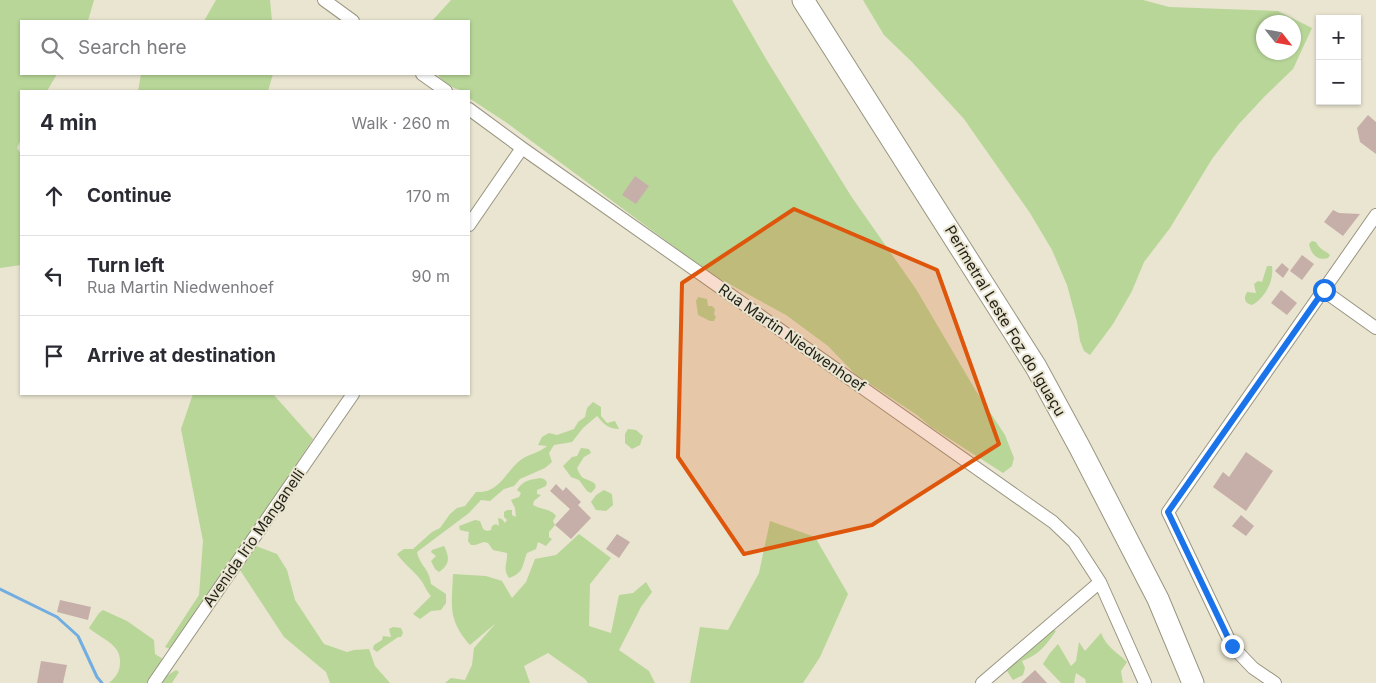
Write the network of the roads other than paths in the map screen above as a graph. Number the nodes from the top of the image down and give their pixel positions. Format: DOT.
graph roads {
  1 [pos="324,0"];
  2 [pos="803,0"];
  3 [pos="351,20"];
  4 [pos="423,75"];
  5 [pos="445,90"];
  6 [pos="470,109"];
  7 [pos="522,148"];
  8 [pos="1376,215"];
  9 [pos="470,224"];
  10 [pos="1324,290"];
  11 [pos="1376,328"];
  12 [pos="352,395"];
  13 [pos="1100,582"];
  14 [pos="154,683"];
  15 [pos="982,683"];
  16 [pos="1145,683"];
  17 [pos="1193,683"];
  18 [pos="1274,683"];
  1 -- 3 [label="street"];
  2 -- 17 [label="highway, Perimetral Leste Foz do Iguaçu"];
  4 -- 5 [label="street"];
  6 -- 7 [label="street, Rua Martin Niedwenhoef"];
  7 -- 9 [label="street"];
  7 -- 13 [label="street, Rua Martin Niedwenhoef"];
  8 -- 10 [label="street"];
  10 -- 11 [label="street"];
  10 -- 18 [label="street"];
  12 -- 14 [label="street, Avenida Irio Manganelli"];
  13 -- 15 [label="street"];
  13 -- 16 [label="street, Rua Martin Niedwenhoef"];
}
